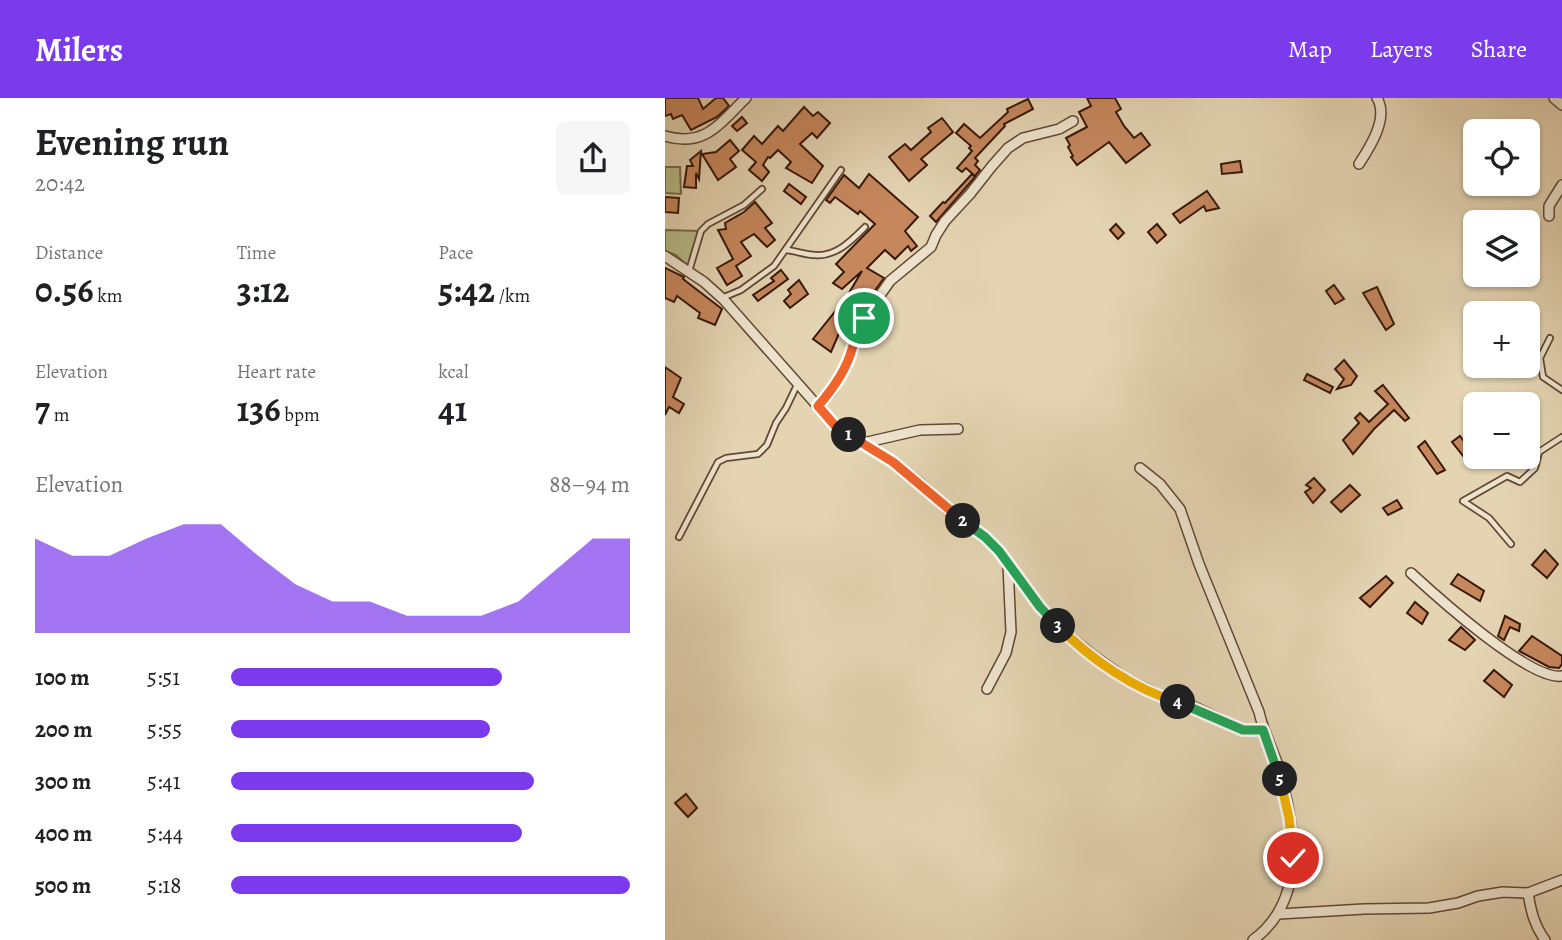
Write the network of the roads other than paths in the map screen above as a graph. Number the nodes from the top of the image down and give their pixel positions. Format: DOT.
graph roads {
  1 [pos="746,98"];
  2 [pos="1377,98"];
  3 [pos="1555,98"];
  4 [pos="1562,105"];
  5 [pos="1073,121"];
  6 [pos="665,136"];
  7 [pos="1359,164"];
  8 [pos="841,170"];
  9 [pos="1562,185"];
  10 [pos="762,189"];
  11 [pos="1549,216"];
  12 [pos="865,227"];
  13 [pos="786,250"];
  14 [pos="665,256"];
  15 [pos="688,272"];
  16 [pos="721,298"];
  17 [pos="1550,338"];
  18 [pos="798,382"];
  19 [pos="1562,390"];
  20 [pos="818,406"];
  21 [pos="958,429"];
  22 [pos="1562,437"];
  23 [pos="863,443"];
  24 [pos="1140,468"];
  25 [pos="679,537"];
  26 [pos="1511,544"];
  27 [pos="1008,565"];
  28 [pos="1411,573"];
  29 [pos="1562,676"];
  30 [pos="988,689"];
  31 [pos="1263,730"];
  32 [pos="1562,880"];
  33 [pos="1528,893"];
  34 [pos="1279,914"];
  35 [pos="1253,940"];
  36 [pos="1545,940"];
  1 -- 6 [label="street"];
  2 -- 7 [label="street"];
  3 -- 4 [label="street"];
  5 -- 20 [label="street"];
  8 -- 13 [label="lane"];
  9 -- 11 [label="street"];
  10 -- 15 [label="lane"];
  12 -- 13 [label="lane"];
  13 -- 16 [label="lane"];
  14 -- 15 [label="street"];
  15 -- 16 [label="street"];
  16 -- 18 [label="street"];
  17 -- 19 [label="lane"];
  18 -- 20 [label="street"];
  18 -- 25 [label="lane"];
  20 -- 23 [label="street"];
  21 -- 23 [label="street"];
  22 -- 26 [label="lane"];
  23 -- 27 [label="street"];
  24 -- 31 [label="street"];
  27 -- 30 [label="street"];
  27 -- 31 [label="street"];
  28 -- 29 [label="street"];
  31 -- 34 [label="street"];
  32 -- 33 [label="street"];
  33 -- 34 [label="street"];
  33 -- 36 [label="street"];
  34 -- 35 [label="street"];
}
